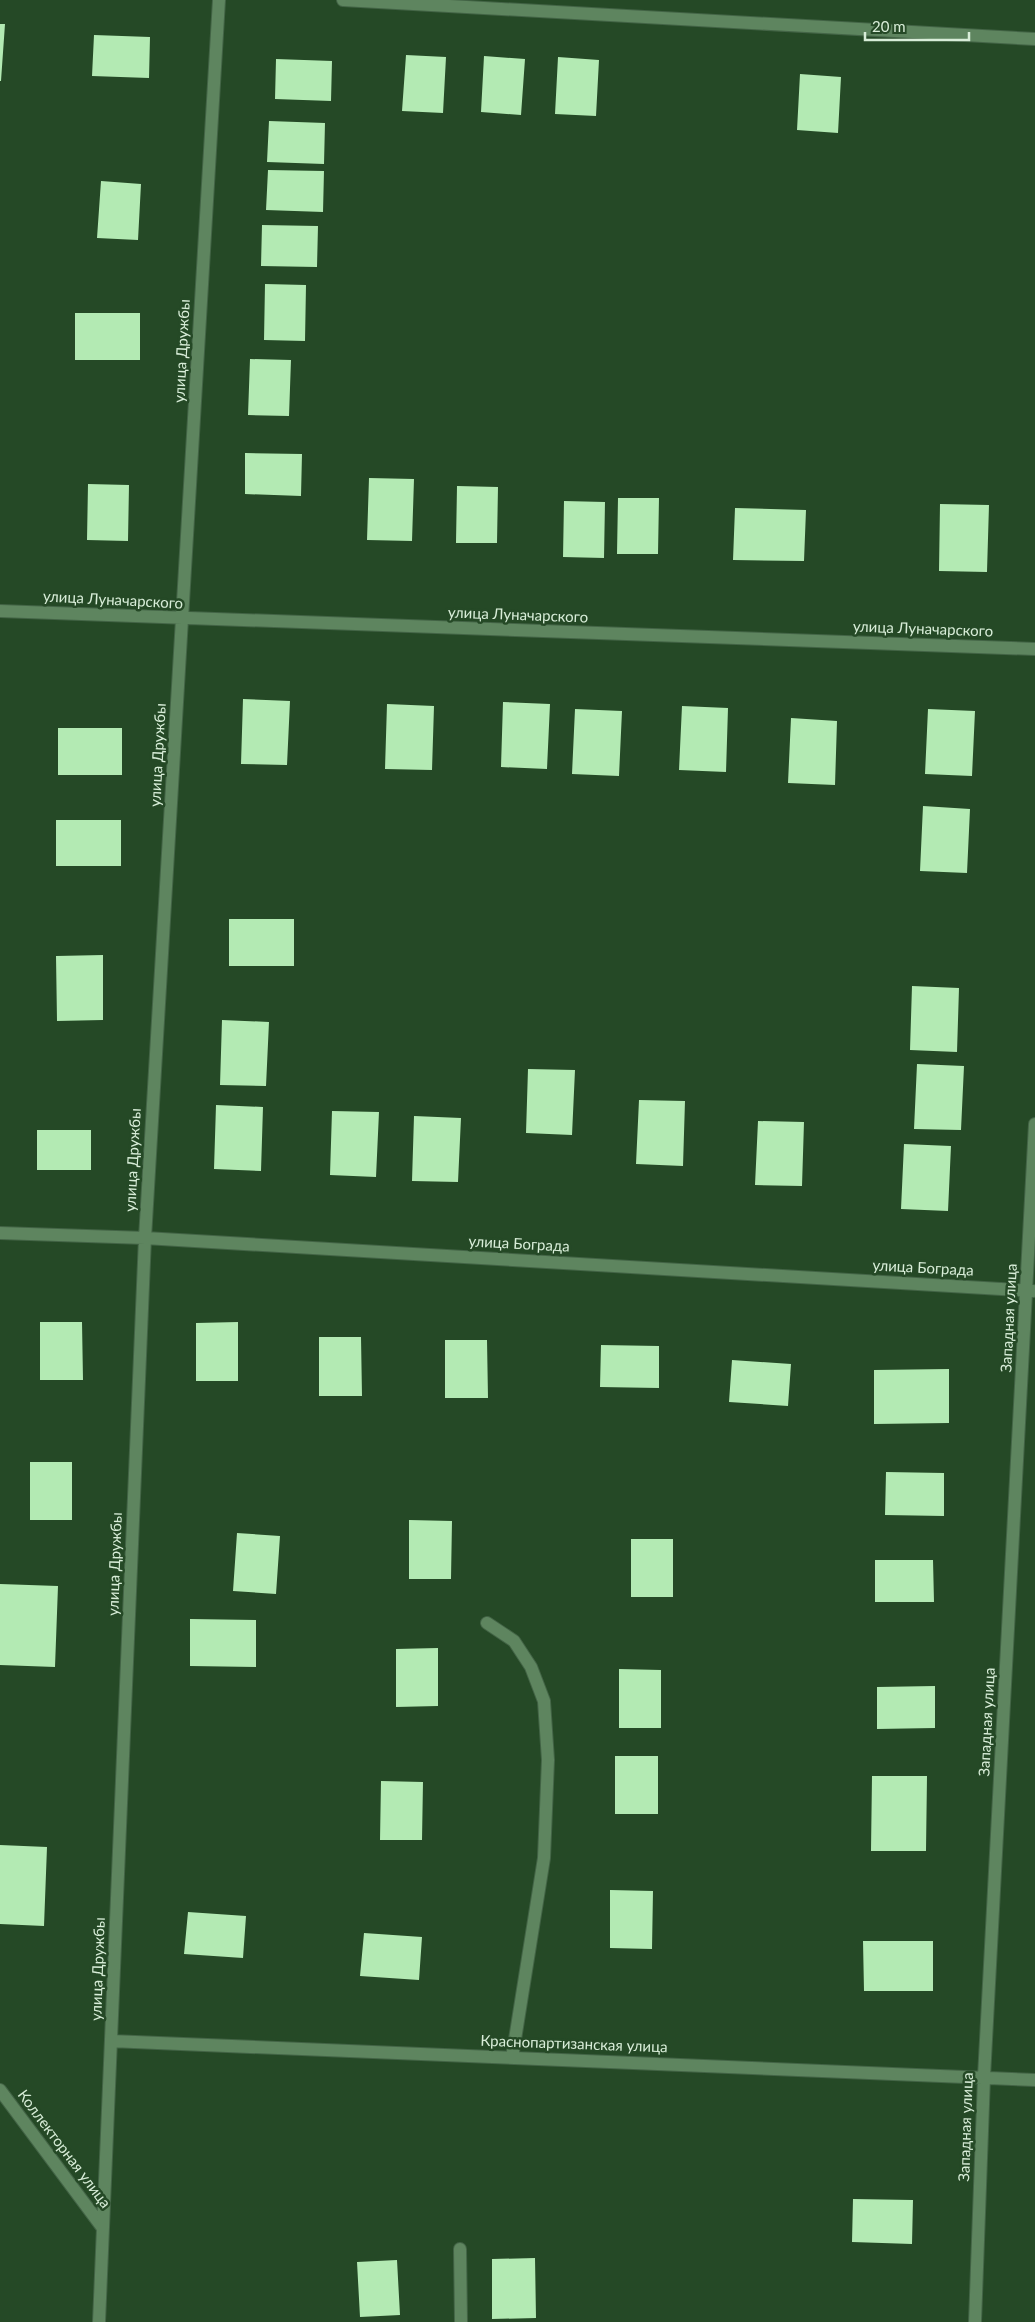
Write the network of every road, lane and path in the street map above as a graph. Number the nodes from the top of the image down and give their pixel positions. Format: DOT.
graph roads {
  1 [pos="219,0"];
  2 [pos="343,0"];
  3 [pos="1035,40"];
  4 [pos="0,611"];
  5 [pos="182,619"];
  6 [pos="1035,650"];
  7 [pos="1035,1124"];
  8 [pos="0,1233"];
  9 [pos="145,1238"];
  10 [pos="1031,1291"];
  11 [pos="487,1623"];
  12 [pos="111,2041"];
  13 [pos="512,2058"];
  14 [pos="984,2077"];
  15 [pos="1035,2080"];
  16 [pos="0,2090"];
  17 [pos="102,2227"];
  18 [pos="460,2249"];
  19 [pos="99,2322"];
  20 [pos="461,2322"];
  21 [pos="975,2322"];
  1 -- 5 [label="street, улица Дружбы"];
  2 -- 3 [label="street"];
  4 -- 5 [label="street, улица Луначарского"];
  5 -- 6 [label="street, улица Луначарского"];
  5 -- 9 [label="street, улица Дружбы"];
  7 -- 10 [label="street, Западная улица"];
  8 -- 9 [label="street, улица Бограда"];
  9 -- 10 [label="street, улица Бограда"];
  9 -- 12 [label="street, улица Дружбы"];
  10 -- 14 [label="street, Западная улица"];
  11 -- 13 [label="street"];
  12 -- 13 [label="street, Краснопартизанская улица"];
  12 -- 17 [label="street, улица Дружбы"];
  13 -- 14 [label="street, Краснопартизанская улица"];
  14 -- 15 [label="street, Краснопартизанская улица"];
  14 -- 21 [label="street, Западная улица"];
  16 -- 17 [label="street, Коллекторная улица"];
  17 -- 19 [label="street, улица Дружбы"];
  18 -- 20 [label="street"];
}
